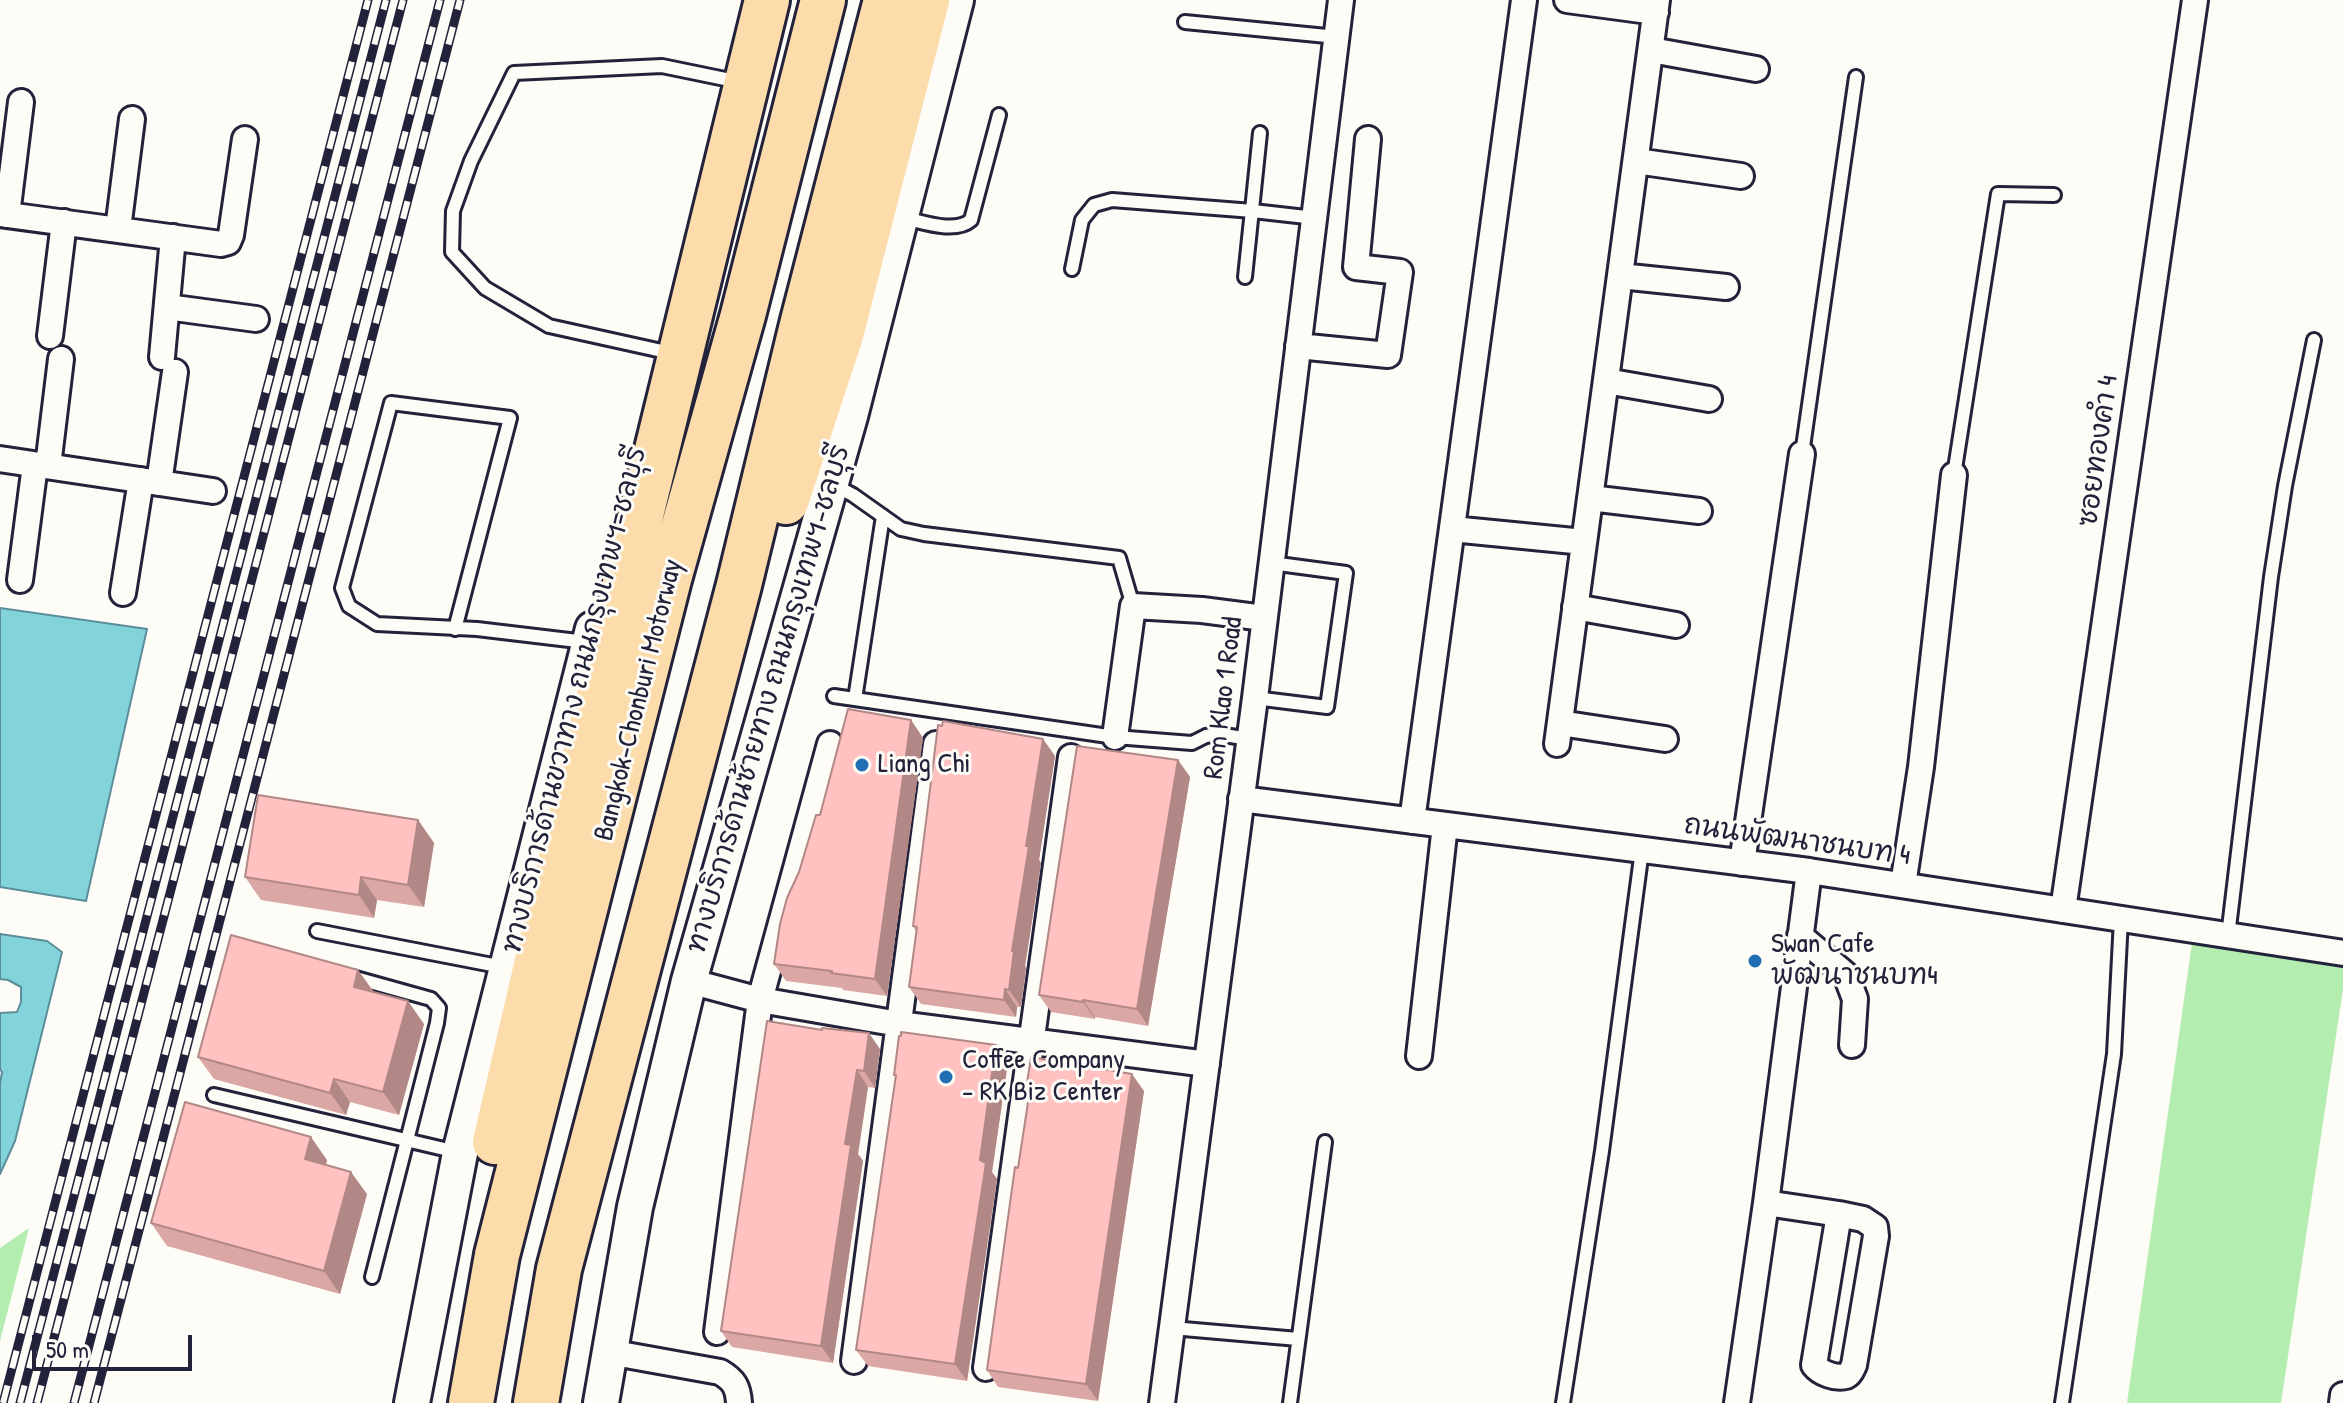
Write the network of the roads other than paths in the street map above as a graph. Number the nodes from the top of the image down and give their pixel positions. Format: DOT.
graph roads {
  1 [pos="750,0"];
  2 [pos="767,0"];
  3 [pos="789,0"];
  4 [pos="823,0"];
  5 [pos="886,0"];
  6 [pos="927,0"];
  7 [pos="956,0"];
  8 [pos="1341,0"];
  9 [pos="1524,0"];
  10 [pos="1567,0"];
  11 [pos="2195,0"];
  12 [pos="1657,6"];
  13 [pos="1185,22"];
  14 [pos="1337,37"];
  15 [pos="1651,50"];
  16 [pos="1756,69"];
  17 [pos="1856,77"];
  18 [pos="730,80"];
  19 [pos="21,102"];
  20 [pos="999,115"];
  21 [pos="132,119"];
  22 [pos="1260,133"];
  23 [pos="245,139"];
  24 [pos="1368,139"];
  25 [pos="1636,161"];
  26 [pos="1741,176"];
  27 [pos="2054,195"];
  28 [pos="1253,211"];
  29 [pos="4,214"];
  30 [pos="901,218"];
  31 [pos="1315,218"];
  32 [pos="64,222"];
  33 [pos="118,229"];
  34 [pos="173,237"];
  35 [pos="1072,269"];
  36 [pos="1620,276"];
  37 [pos="1245,277"];
  38 [pos="1726,287"];
  39 [pos="167,307"];
  40 [pos="256,319"];
  41 [pos="50,336"];
  42 [pos="2314,340"];
  43 [pos="1298,346"];
  44 [pos="662,351"];
  45 [pos="61,359"];
  46 [pos="1606,381"];
  47 [pos="1709,399"];
  48 [pos="1802,454"];
  49 [pos="0,459"];
  50 [pos="42,466"];
  51 [pos="1954,475"];
  52 [pos="150,482"];
  53 [pos="831,484"];
  54 [pos="213,491"];
  55 [pos="1590,498"];
  56 [pos="1699,511"];
  57 [pos="883,516"];
  58 [pos="1452,529"];
  59 [pos="1584,542"];
  60 [pos="1271,563"];
  61 [pos="669,579"];
  62 [pos="20,580"];
  63 [pos="739,585"];
  64 [pos="123,593"];
  65 [pos="1133,606"];
  66 [pos="1575,607"];
  67 [pos="1264,618"];
  68 [pos="1676,625"];
  69 [pos="455,629"];
  70 [pos="589,642"];
  71 [pos="834,696"];
  72 [pos="1255,698"];
  73 [pos="855,699"];
  74 [pos="1115,737"];
  75 [pos="1249,739"];
  76 [pos="1665,739"];
  77 [pos="830,744"];
  78 [pos="936,744"];
  79 [pos="1071,757"];
  80 [pos="1241,799"];
  81 [pos="1412,821"];
  82 [pos="1445,825"];
  83 [pos="1642,850"];
  84 [pos="1742,863"];
  85 [pos="1809,871"];
  86 [pos="1903,885"];
  87 [pos="2063,910"];
  88 [pos="2121,919"];
  89 [pos="317,931"];
  90 [pos="1800,936"];
  91 [pos="2228,936"];
  92 [pos="2343,953"];
  93 [pos="507,968"];
  94 [pos="342,973"];
  95 [pos="689,981"];
  96 [pos="760,1000"];
  97 [pos="899,1024"];
  98 [pos="1031,1041"];
  99 [pos="1852,1045"];
  100 [pos="1419,1056"];
  101 [pos="1207,1064"];
  102 [pos="214,1095"];
  103 [pos="406,1140"];
  104 [pos="1325,1142"];
  105 [pos="460,1153"];
  106 [pos="1766,1203"];
  107 [pos="1839,1214"];
  108 [pos="372,1277"];
  109 [pos="1172,1328"];
  110 [pos="717,1332"];
  111 [pos="1298,1339"];
  112 [pos="609,1352"];
  113 [pos="854,1361"];
  114 [pos="986,1368"];
  115 [pos="2343,1395"];
  116 [pos="1734,1400"];
  117 [pos="412,1403"];
  118 [pos="442,1403"];
  119 [pos="471,1403"];
  120 [pos="536,1403"];
  121 [pos="601,1403"];
  122 [pos="739,1403"];
  123 [pos="1162,1403"];
  124 [pos="1290,1403"];
  125 [pos="1563,1403"];
  126 [pos="2062,1403"];
  127 [pos="2342,1403"];
  1 -- 18 [label="main road, ทางบริการด้านขวาทาง ถนนกรุงเทพฯ-ชลบุรี"];
  2 -- 118 [label="highway"];
  3 -- 61 [label="highway"];
  4 -- 61 [label="highway, Bangkok-Chonburi Motorway"];
  5 -- 63 [label="highway"];
  6 -- 63 [label="highway"];
  7 -- 30 [label="main road, ทางบริการด้านซ้ายทาง ถนนกรุงเทพฯ-ชลบุรี"];
  8 -- 14 [label="street, Rom Klao 1 Road"];
  9 -- 58 [label="street"];
  10 -- 12 [label="street"];
  11 -- 87 [label="street, ซอยทองคำ 4"];
  12 -- 15 [label="street"];
  13 -- 14 [label="lane"];
  14 -- 31 [label="street, Rom Klao 1 Road"];
  15 -- 16 [label="street"];
  15 -- 25 [label="street"];
  17 -- 48 [label="lane"];
  18 -- 44 [label="main road, ทางบริการด้านขวาทาง ถนนกรุงเทพฯ-ชลบุรี"];
  18 -- 44 [label="lane"];
  19 -- 29 [label="street"];
  20 -- 30 [label="lane"];
  21 -- 33 [label="street"];
  22 -- 28 [label="lane"];
  23 -- 34 [label="street"];
  24 -- 43 [label="street"];
  25 -- 26 [label="street"];
  25 -- 36 [label="street"];
  27 -- 51 [label="lane"];
  28 -- 31 [label="lane"];
  28 -- 35 [label="lane"];
  28 -- 37 [label="lane"];
  29 -- 32 [label="street"];
  30 -- 53 [label="main road, ทางบริการด้านซ้ายทาง ถนนกรุงเทพฯ-ชลบุรี"];
  31 -- 43 [label="street, Rom Klao 1 Road"];
  32 -- 33 [label="street"];
  32 -- 41 [label="street"];
  33 -- 34 [label="street"];
  34 -- 39 [label="street"];
  36 -- 38 [label="street"];
  36 -- 46 [label="street"];
  39 -- 40 [label="street"];
  39 -- 52 [label="street"];
  42 -- 91 [label="lane"];
  43 -- 60 [label="street, Rom Klao 1 Road"];
  44 -- 70 [label="main road, ทางบริการด้านขวาทาง ถนนกรุงเทพฯ-ชลบุรี"];
  45 -- 50 [label="street"];
  46 -- 47 [label="street"];
  46 -- 55 [label="street"];
  48 -- 84 [label="street"];
  49 -- 50 [label="street"];
  50 -- 52 [label="street"];
  50 -- 62 [label="street"];
  51 -- 86 [label="street"];
  52 -- 54 [label="street"];
  52 -- 64 [label="street"];
  53 -- 57 [label="lane"];
  53 -- 95 [label="main road, ทางบริการด้านซ้ายทาง ถนนกรุงเทพฯ-ชลบุรี"];
  55 -- 56 [label="street"];
  55 -- 59 [label="street"];
  57 -- 65 [label="lane"];
  57 -- 73 [label="lane"];
  58 -- 59 [label="street"];
  58 -- 81 [label="street"];
  59 -- 66 [label="street"];
  60 -- 67 [label="street, Rom Klao 1 Road"];
  60 -- 72 [label="lane"];
  61 -- 119 [label="highway, Bangkok-Chonburi Motorway"];
  63 -- 120 [label="highway"];
  65 -- 67 [label="street"];
  65 -- 74 [label="street"];
  66 -- 68 [label="street"];
  66 -- 76 [label="street"];
  67 -- 72 [label="street, Rom Klao 1 Road"];
  69 -- 69 [label="lane"];
  69 -- 70 [label="lane"];
  70 -- 93 [label="main road, ทางบริการด้านขวาทาง ถนนกรุงเทพฯ-ชลบุรี"];
  71 -- 73 [label="lane"];
  72 -- 75 [label="street, Rom Klao 1 Road"];
  73 -- 74 [label="lane"];
  74 -- 75 [label="lane"];
  75 -- 80 [label="street, Rom Klao 1 Road"];
  77 -- 96 [label="street"];
  78 -- 97 [label="street"];
  79 -- 98 [label="street"];
  80 -- 81 [label="street, ถนนพัฒนาชนบท 4"];
  80 -- 101 [label="street, Rom Klao 1 Road"];
  81 -- 82 [label="street, ถนนพัฒนาชนบท 4"];
  82 -- 83 [label="street, ถนนพัฒนาชนบท 4"];
  82 -- 100 [label="street"];
  83 -- 84 [label="street, ถนนพัฒนาชนบท 4"];
  83 -- 125 [label="lane"];
  84 -- 85 [label="street, ถนนพัฒนาชนบท 4"];
  85 -- 86 [label="street, ถนนพัฒนาชนบท 4"];
  85 -- 90 [label="street"];
  86 -- 87 [label="street, ถนนพัฒนาชนบท 4"];
  87 -- 88 [label="street, ถนนพัฒนาชนบท 4"];
  88 -- 91 [label="street, ถนนพัฒนาชนบท 4"];
  88 -- 126 [label="lane"];
  89 -- 93 [label="lane"];
  90 -- 99 [label="street"];
  90 -- 106 [label="street"];
  91 -- 92 [label="street, ถนนพัฒนาชนบท 4"];
  93 -- 105 [label="main road, ทางบริการด้านขวาทาง ถนนกรุงเทพฯ-ชลบุรี"];
  94 -- 103 [label="lane"];
  95 -- 96 [label="street"];
  95 -- 112 [label="main road, ทางบริการด้านซ้ายทาง ถนนกรุงเทพฯ-ชลบุรี"];
  96 -- 97 [label="street"];
  96 -- 110 [label="street"];
  97 -- 98 [label="street"];
  97 -- 113 [label="street"];
  98 -- 101 [label="street"];
  98 -- 114 [label="street"];
  101 -- 109 [label="street, Rom Klao 1 Road"];
  102 -- 103 [label="lane"];
  103 -- 105 [label="lane"];
  103 -- 108 [label="lane"];
  104 -- 111 [label="lane"];
  105 -- 117 [label="main road, ทางบริการด้านขวาทาง ถนนกรุงเทพฯ-ชลบุรี"];
  106 -- 107 [label="street"];
  106 -- 116 [label="street"];
  107 -- 107 [label="street"];
  109 -- 111 [label="lane"];
  109 -- 123 [label="street, Rom Klao 1 Road"];
  111 -- 124 [label="lane"];
  112 -- 121 [label="main road, ทางบริการด้านซ้ายทาง ถนนกรุงเทพฯ-ชลบุรี"];
  112 -- 122 [label="street"];
  115 -- 127 [label="street"];
}
